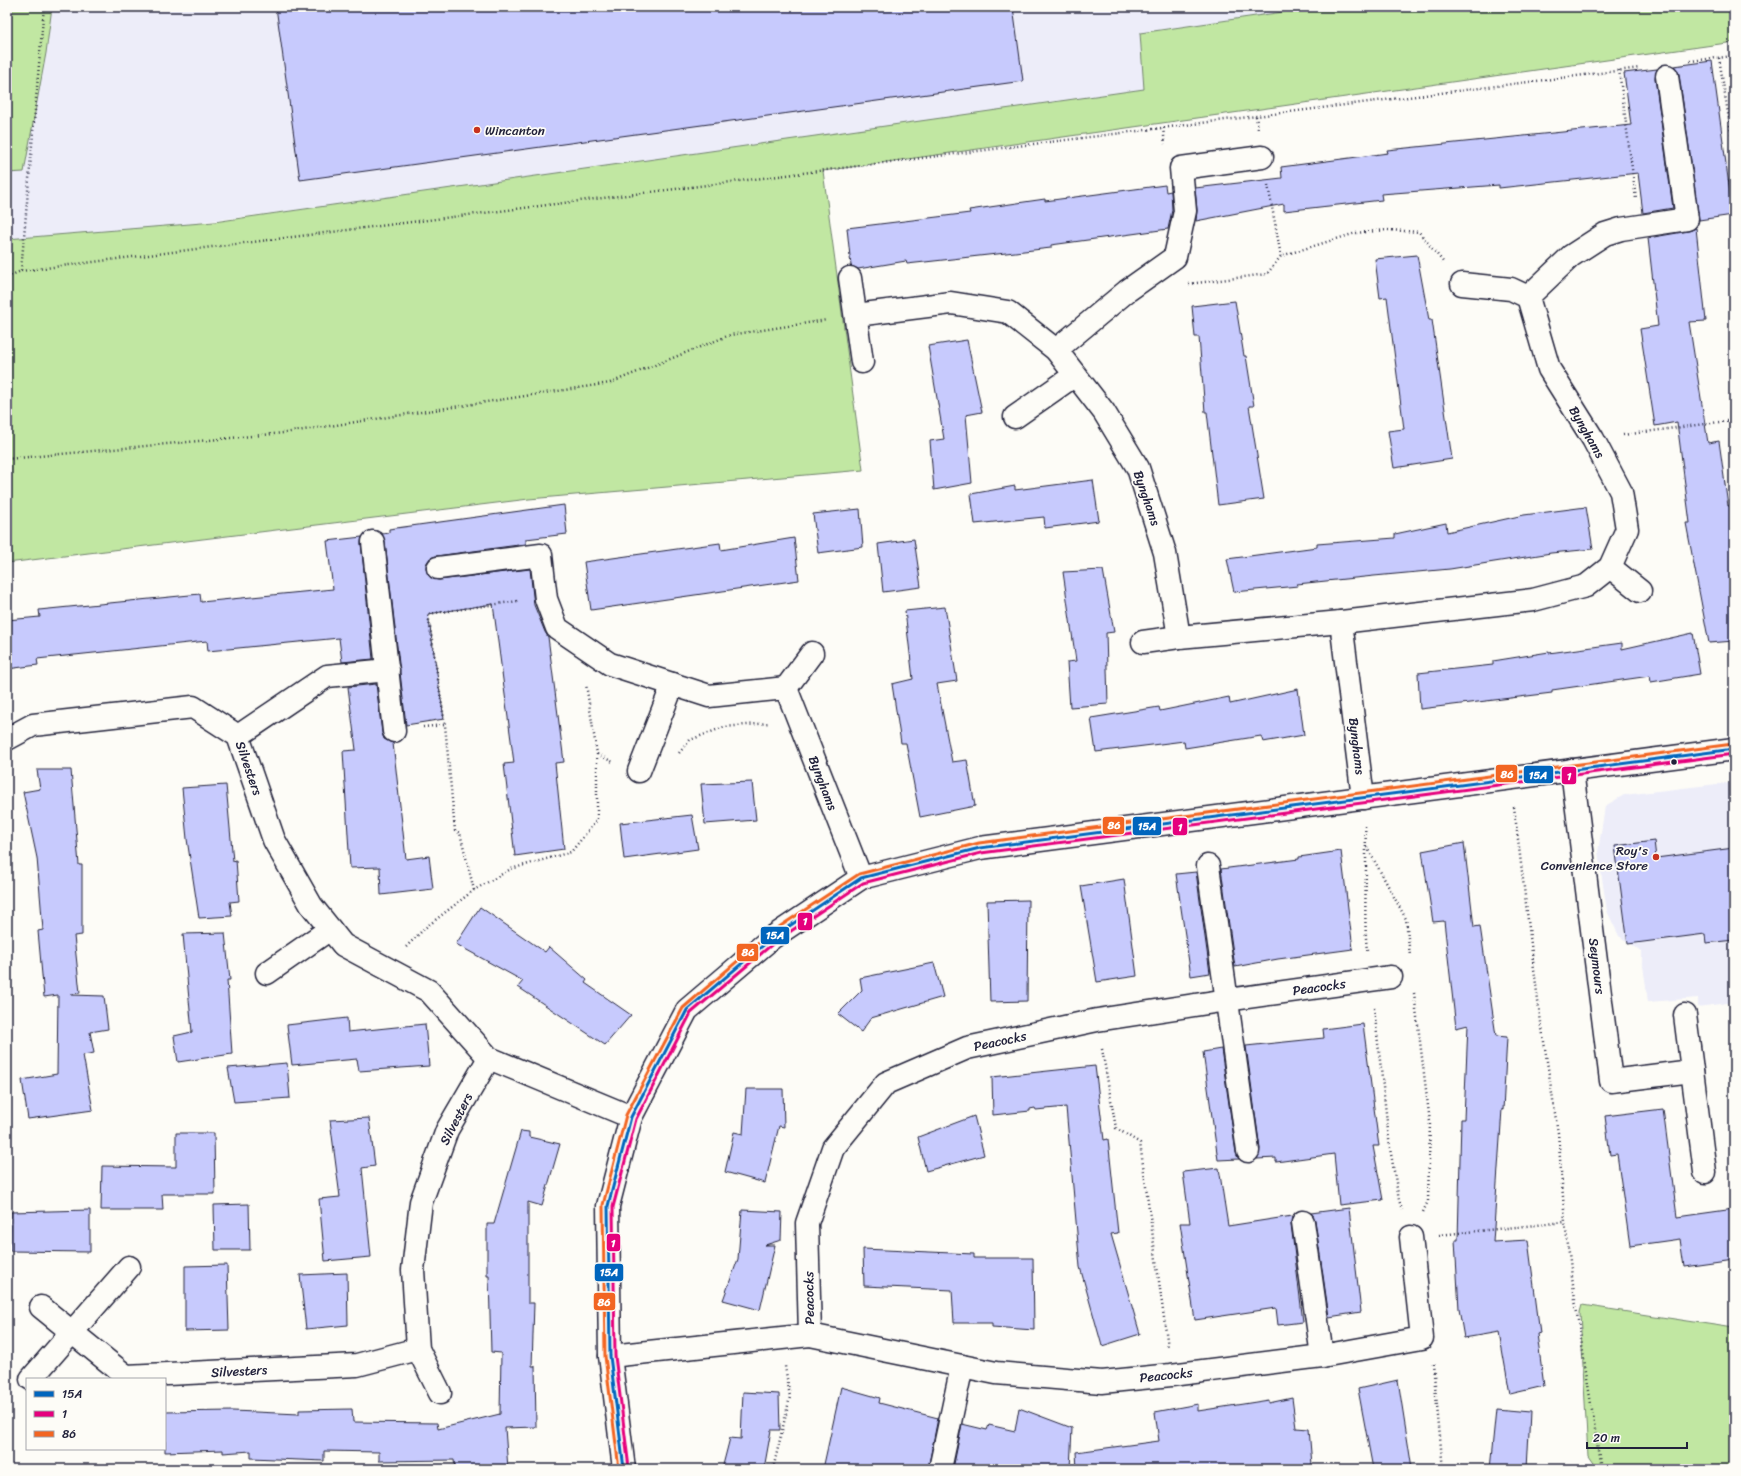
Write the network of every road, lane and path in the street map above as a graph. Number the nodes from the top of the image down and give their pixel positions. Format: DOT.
graph roads {
  1 [pos="44,7"];
  2 [pos="1734,56"];
  3 [pos="1719,58"];
  4 [pos="1688,62"];
  5 [pos="1642,67"];
  6 [pos="1619,70"];
  7 [pos="1667,76"];
  8 [pos="1734,150"];
  9 [pos="1262,157"];
  10 [pos="1640,226"];
  11 [pos="21,271"];
  12 [pos="7,277"];
  13 [pos="850,278"];
  14 [pos="1182,284"];
  15 [pos="1462,284"];
  16 [pos="1528,298"];
  17 [pos="856,316"];
  18 [pos="1056,350"];
  19 [pos="862,362"];
  20 [pos="1075,375"];
  21 [pos="1015,417"];
  22 [pos="1734,420"];
  23 [pos="1593,439"];
  24 [pos="7,459"];
  25 [pos="373,542"];
  26 [pos="1610,567"];
  27 [pos="438,568"];
  28 [pos="1640,591"];
  29 [pos="546,600"];
  30 [pos="1341,622"];
  31 [pos="1179,637"];
  32 [pos="1143,642"];
  33 [pos="812,653"];
  34 [pos="601,658"];
  35 [pos="388,670"];
  36 [pos="672,684"];
  37 [pos="786,688"];
  38 [pos="800,723"];
  39 [pos="394,730"];
  40 [pos="238,736"];
  41 [pos="7,739"];
  42 [pos="1734,749"];
  43 [pos="597,754"];
  44 [pos="674,758"];
  45 [pos="1572,770"];
  46 [pos="639,771"];
  47 [pos="1510,777"];
  48 [pos="1363,798"];
  49 [pos="1367,846"];
  50 [pos="1208,866"];
  51 [pos="860,878"];
  52 [pos="474,890"];
  53 [pos="330,929"];
  54 [pos="1411,959"];
  55 [pos="385,968"];
  56 [pos="267,973"];
  57 [pos="1381,978"];
  58 [pos="1414,989"];
  59 [pos="1227,1000"];
  60 [pos="1685,1016"];
  61 [pos="1097,1020"];
  62 [pos="489,1058"];
  63 [pos="1692,1071"];
  64 [pos="631,1117"];
  65 [pos="1248,1151"];
  66 [pos="1705,1172"];
  67 [pos="1303,1222"];
  68 [pos="1565,1222"];
  69 [pos="1411,1237"];
  70 [pos="129,1267"];
  71 [pos="41,1307"];
  72 [pos="72,1332"];
  73 [pos="810,1335"];
  74 [pos="780,1337"];
  75 [pos="1422,1338"];
  76 [pos="418,1348"];
  77 [pos="610,1356"];
  78 [pos="1322,1356"];
  79 [pos="962,1366"];
  80 [pos="1171,1375"];
  81 [pos="33,1378"];
  82 [pos="440,1393"];
  83 [pos="624,1469"];
  84 [pos="773,1469"];
  85 [pos="940,1469"];
  86 [pos="1443,1469"];
  87 [pos="1601,1469"];
  1 -- 11 [label="path"];
  2 -- 3 [label="path"];
  3 -- 4 [label="path"];
  3 -- 8 [label="path"];
  5 -- 6 [label="path"];
  6 -- 10 [label="path"];
  6 -- 11 [label="path"];
  7 -- 10 [label="street"];
  9 -- 18 [label="street"];
  10 -- 16 [label="street"];
  11 -- 12 [label="path"];
  13 -- 17 [label="street"];
  14 -- 15 [label="path"];
  15 -- 16 [label="street"];
  16 -- 23 [label="street, Bynghams"];
  17 -- 18 [label="street, Bynghams"];
  17 -- 19 [label="street"];
  17 -- 24 [label="path"];
  18 -- 20 [label="street, Bynghams"];
  20 -- 21 [label="street"];
  20 -- 31 [label="street, Bynghams"];
  22 -- 23 [label="path"];
  23 -- 26 [label="street, Bynghams"];
  25 -- 35 [label="street"];
  26 -- 28 [label="street"];
  26 -- 30 [label="street, Bynghams"];
  27 -- 29 [label="street"];
  29 -- 34 [label="street"];
  29 -- 52 [label="path"];
  30 -- 31 [label="street, Bynghams"];
  30 -- 48 [label="street, Bynghams"];
  31 -- 32 [label="street, Bynghams"];
  33 -- 37 [label="street"];
  34 -- 36 [label="street"];
  34 -- 43 [label="path"];
  35 -- 39 [label="street"];
  35 -- 40 [label="street"];
  36 -- 37 [label="street"];
  36 -- 46 [label="street"];
  37 -- 38 [label="street, Bynghams"];
  38 -- 44 [label="path"];
  38 -- 51 [label="street, Bynghams"];
  40 -- 41 [label="street, Silvesters"];
  40 -- 53 [label="street, Silvesters"];
  42 -- 45 [label="street"];
  43 -- 46 [label="path"];
  43 -- 52 [label="path"];
  45 -- 47 [label="street"];
  45 -- 63 [label="street, Seymours"];
  47 -- 48 [label="street"];
  47 -- 68 [label="path"];
  48 -- 49 [label="path"];
  48 -- 51 [label="street"];
  49 -- 54 [label="path"];
  49 -- 57 [label="path"];
  50 -- 59 [label="street"];
  51 -- 64 [label="street"];
  52 -- 55 [label="path"];
  53 -- 55 [label="street, Silvesters"];
  53 -- 56 [label="street"];
  55 -- 62 [label="street, Silvesters"];
  57 -- 59 [label="street, Peacocks"];
  57 -- 69 [label="path"];
  58 -- 69 [label="path"];
  59 -- 61 [label="street, Peacocks"];
  59 -- 65 [label="street"];
  60 -- 63 [label="street"];
  61 -- 73 [label="street, Peacocks"];
  61 -- 80 [label="path"];
  62 -- 64 [label="street, Silvesters"];
  62 -- 76 [label="street, Silvesters"];
  63 -- 66 [label="street"];
  64 -- 77 [label="street"];
  67 -- 78 [label="street"];
  68 -- 69 [label="path"];
  68 -- 87 [label="path"];
  69 -- 75 [label="street"];
  70 -- 72 [label="street"];
  71 -- 72 [label="street, Silvesters"];
  72 -- 76 [label="street, Silvesters"];
  72 -- 81 [label="street"];
  73 -- 74 [label="street, Peacocks"];
  73 -- 79 [label="street, Peacocks"];
  74 -- 77 [label="street, Peacocks"];
  74 -- 84 [label="path"];
  75 -- 78 [label="street, Peacocks"];
  75 -- 86 [label="path"];
  76 -- 82 [label="street, Silvesters"];
  77 -- 83 [label="street"];
  78 -- 80 [label="street, Peacocks"];
  79 -- 80 [label="street, Peacocks"];
  79 -- 85 [label="street"];
}
